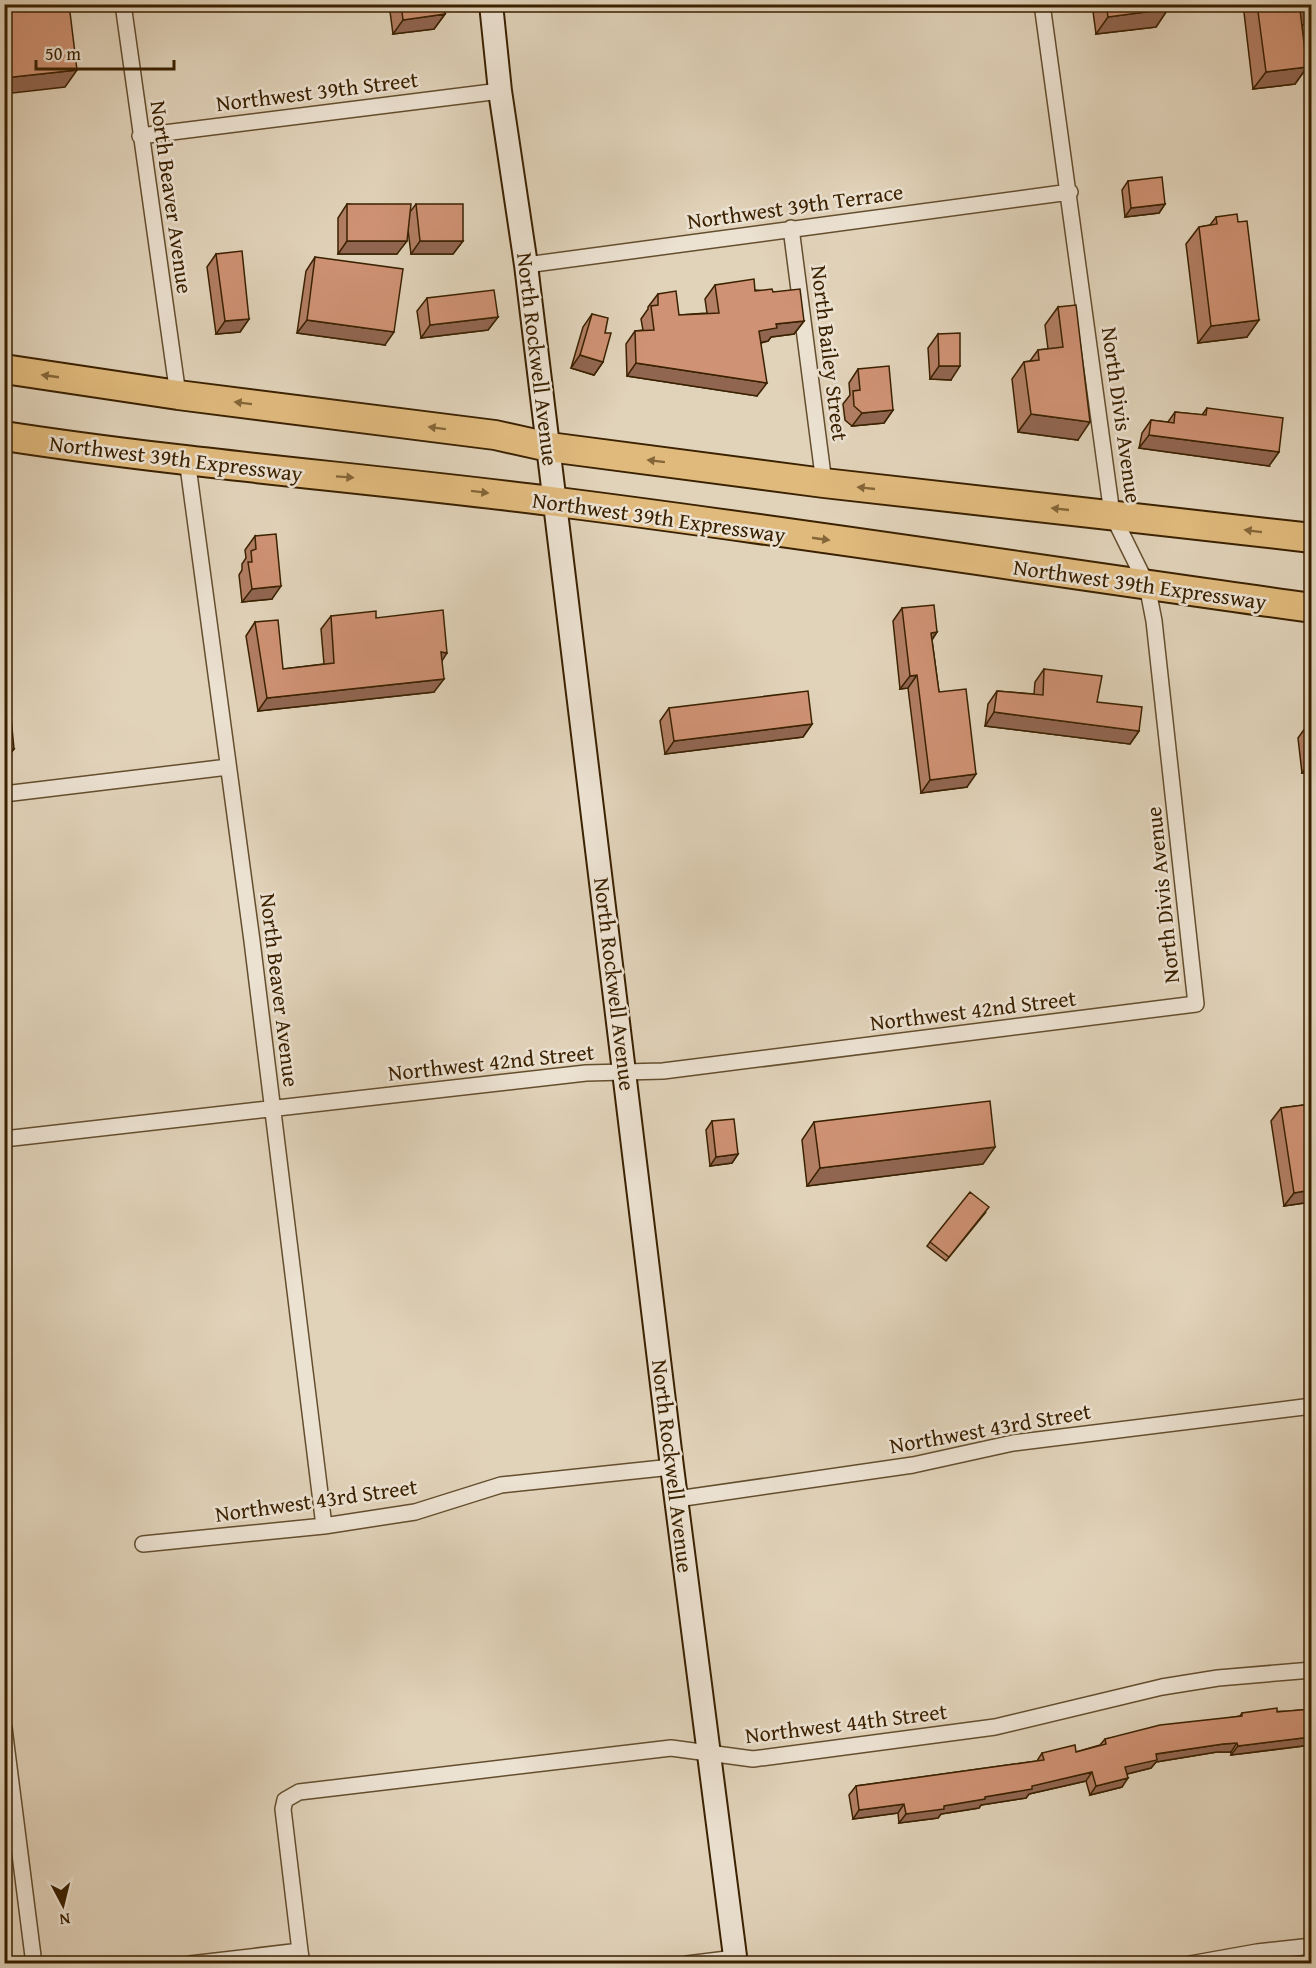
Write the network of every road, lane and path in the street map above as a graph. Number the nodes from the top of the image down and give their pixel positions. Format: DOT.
graph roads {
  1 [pos="123,4"];
  2 [pos="491,4"];
  3 [pos="1042,4"];
  4 [pos="500,91"];
  5 [pos="140,136"];
  6 [pos="1070,192"];
  7 [pos="791,228"];
  8 [pos="526,266"];
  9 [pos="4,369"];
  10 [pos="178,395"];
  11 [pos="4,436"];
  12 [pos="549,447"];
  13 [pos="187,459"];
  14 [pos="824,483"];
  15 [pos="555,502"];
  16 [pos="1112,514"];
  17 [pos="1311,538"];
  18 [pos="1148,585"];
  19 [pos="1311,608"];
  20 [pos="228,767"];
  21 [pos="4,794"];
  22 [pos="1196,1004"];
  23 [pos="626,1072"];
  24 [pos="272,1110"];
  25 [pos="4,1139"];
  26 [pos="1311,1406"];
  27 [pos="672,1467"];
  28 [pos="677,1499"];
  29 [pos="324,1526"];
  30 [pos="143,1544"];
  31 [pos="1311,1670"];
  32 [pos="4,1728"];
  33 [pos="709,1752"];
  34 [pos="1311,1946"];
  35 [pos="301,1957"];
  36 [pos="735,1961"];
  37 [pos="34,1964"];
  38 [pos="190,1964"];
  39 [pos="687,1964"];
  40 [pos="1190,1964"];
  1 -- 5 [label="street, North Beaver Avenue"];
  2 -- 4 [label="main road, North Rockwell Avenue"];
  3 -- 6 [label="street, North Divis Avenue"];
  4 -- 5 [label="street, Northwest 39th Street"];
  4 -- 8 [label="main road, North Rockwell Avenue"];
  5 -- 10 [label="street, North Beaver Avenue"];
  6 -- 7 [label="street, Northwest 39th Terrace"];
  6 -- 16 [label="street, North Divis Avenue"];
  7 -- 8 [label="street, Northwest 39th Terrace"];
  7 -- 14 [label="street, North Bailey Street"];
  8 -- 12 [label="main road, North Rockwell Avenue"];
  10 -- 9 [label="highway, one-way"];
  12 -- 10 [label="highway, one-way"];
  11 -- 13 [label="highway, Northwest 39th Expressway"];
  14 -- 12 [label="highway, one-way"];
  12 -- 15 [label="main road, North Rockwell Avenue"];
  13 -- 15 [label="highway, Northwest 39th Expressway, one-way"];
  13 -- 20 [label="street, North Beaver Avenue"];
  16 -- 14 [label="highway, one-way"];
  15 -- 18 [label="highway, Northwest 39th Expressway, one-way"];
  15 -- 23 [label="main road, North Rockwell Avenue"];
  17 -- 16 [label="highway, one-way"];
  16 -- 18 [label="street, North Divis Avenue"];
  18 -- 19 [label="highway, Northwest 39th Expressway"];
  18 -- 22 [label="street, North Divis Avenue"];
  20 -- 21 [label="street"];
  20 -- 24 [label="street, North Beaver Avenue"];
  22 -- 23 [label="street, Northwest 42nd Street"];
  23 -- 24 [label="street, Northwest 42nd Street"];
  23 -- 27 [label="main road, North Rockwell Avenue"];
  24 -- 25 [label="street, Northwest 42nd Street"];
  24 -- 29 [label="street, North Beaver Avenue"];
  26 -- 28 [label="street, Northwest 43rd Street"];
  27 -- 28 [label="main road, North Rockwell Avenue"];
  27 -- 29 [label="street, Northwest 43rd Street"];
  28 -- 33 [label="main road, North Rockwell Avenue"];
  29 -- 30 [label="street, Northwest 43rd Street"];
  31 -- 33 [label="street, Northwest 44th Street"];
  32 -- 37 [label="street"];
  33 -- 35 [label="street, Northwest 44th Street"];
  33 -- 36 [label="main road, North Rockwell Avenue"];
  34 -- 40 [label="street"];
  35 -- 38 [label="street"];
  36 -- 39 [label="street"];
}
